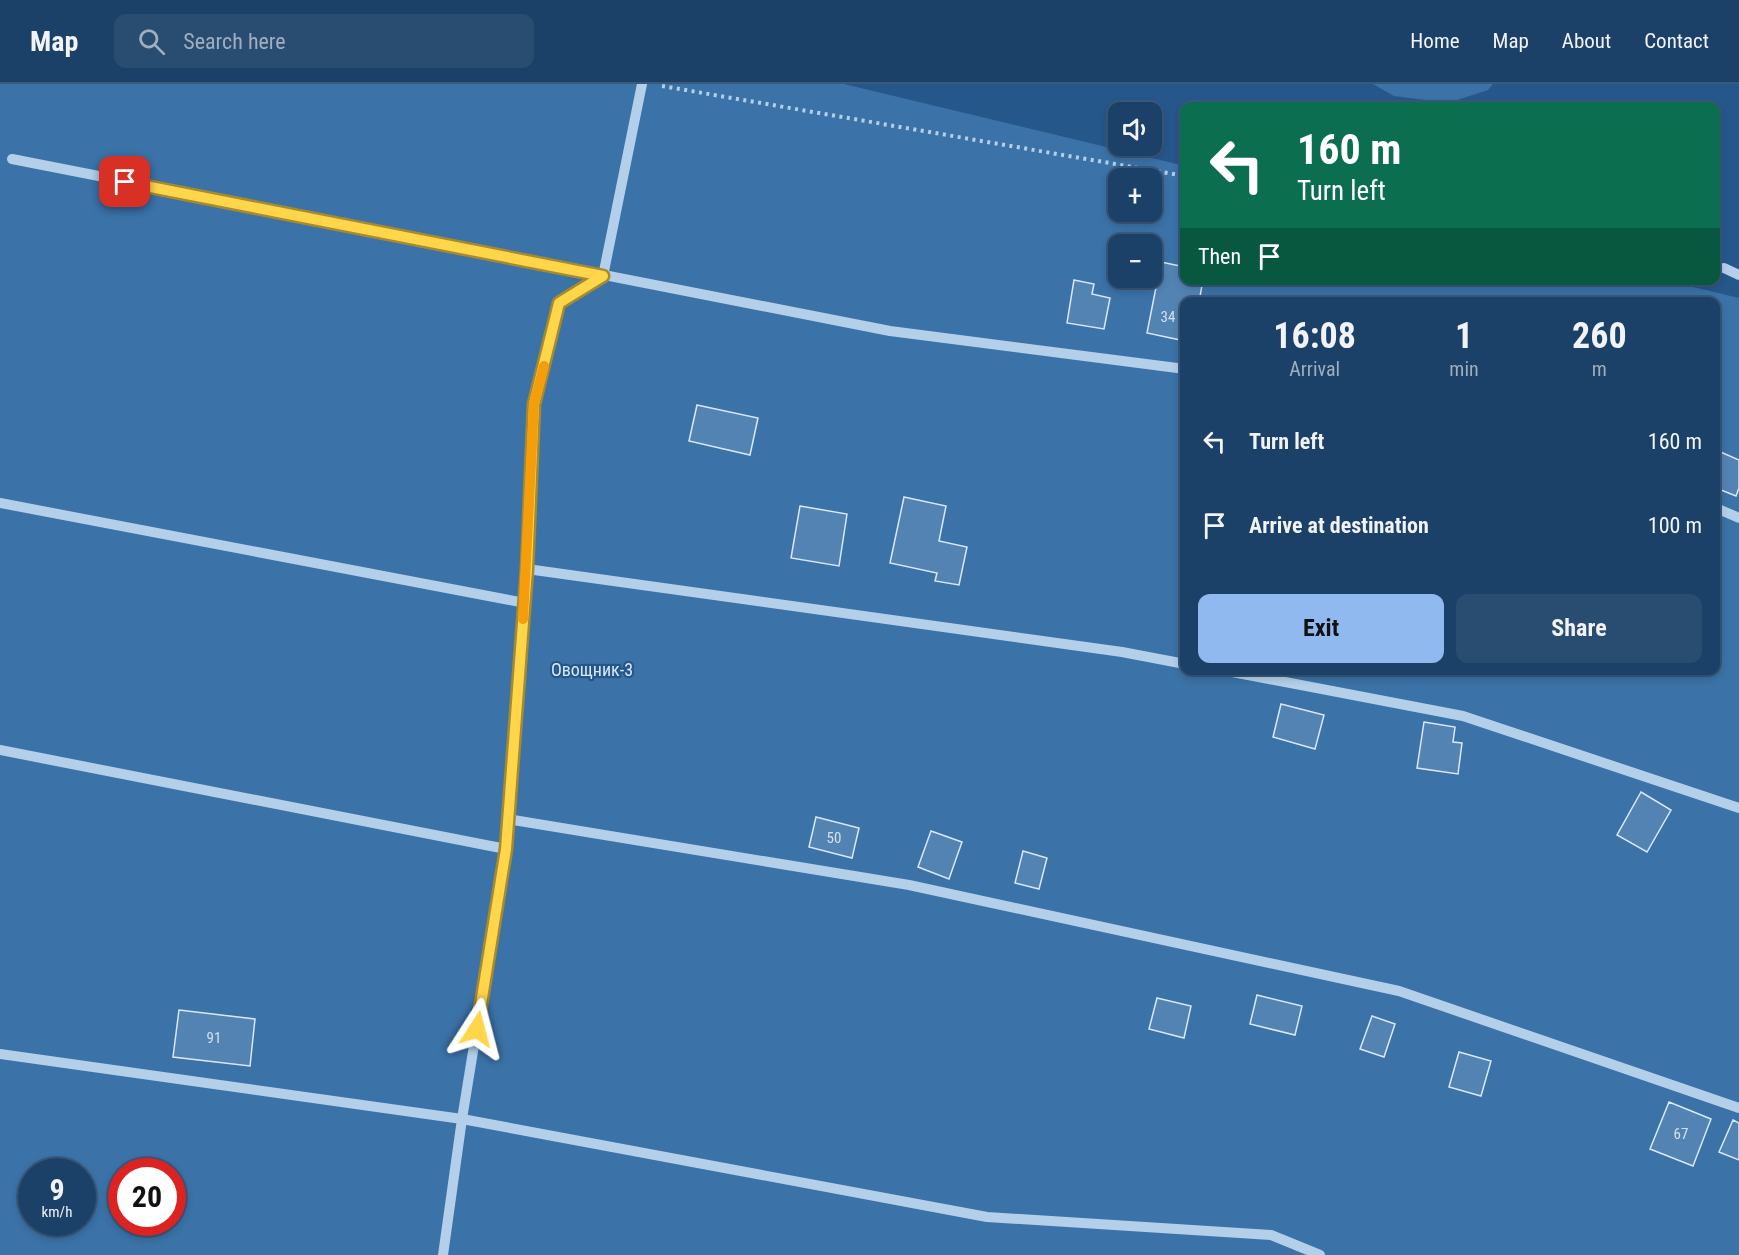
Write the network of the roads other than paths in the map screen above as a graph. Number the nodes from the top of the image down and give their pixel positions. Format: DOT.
graph roads {
  1 [pos="642,84"];
  2 [pos="12,159"];
  3 [pos="1724,268"];
  4 [pos="1739,275"];
  5 [pos="603,276"];
  6 [pos="1180,368"];
  7 [pos="0,503"];
  8 [pos="1720,510"];
  9 [pos="1739,518"];
  10 [pos="527,569"];
  11 [pos="525,603"];
  12 [pos="1180,663"];
  13 [pos="1248,675"];
  14 [pos="0,750"];
  15 [pos="1739,808"];
  16 [pos="507,819"];
  17 [pos="506,849"];
  18 [pos="0,1054"];
  19 [pos="1739,1108"];
  20 [pos="462,1119"];
  21 [pos="443,1255"];
  22 [pos="1320,1255"];
  1 -- 5 [label="lane"];
  2 -- 5 [label="lane"];
  3 -- 4 [label="lane"];
  5 -- 6 [label="lane"];
  5 -- 10 [label="lane"];
  7 -- 11 [label="lane"];
  8 -- 9 [label="lane"];
  10 -- 11 [label="lane"];
  10 -- 12 [label="lane"];
  11 -- 16 [label="lane"];
  13 -- 15 [label="lane"];
  14 -- 17 [label="lane"];
  16 -- 17 [label="lane"];
  16 -- 19 [label="lane"];
  17 -- 20 [label="lane"];
  18 -- 20 [label="lane"];
  20 -- 21 [label="lane"];
  20 -- 22 [label="lane"];
}
